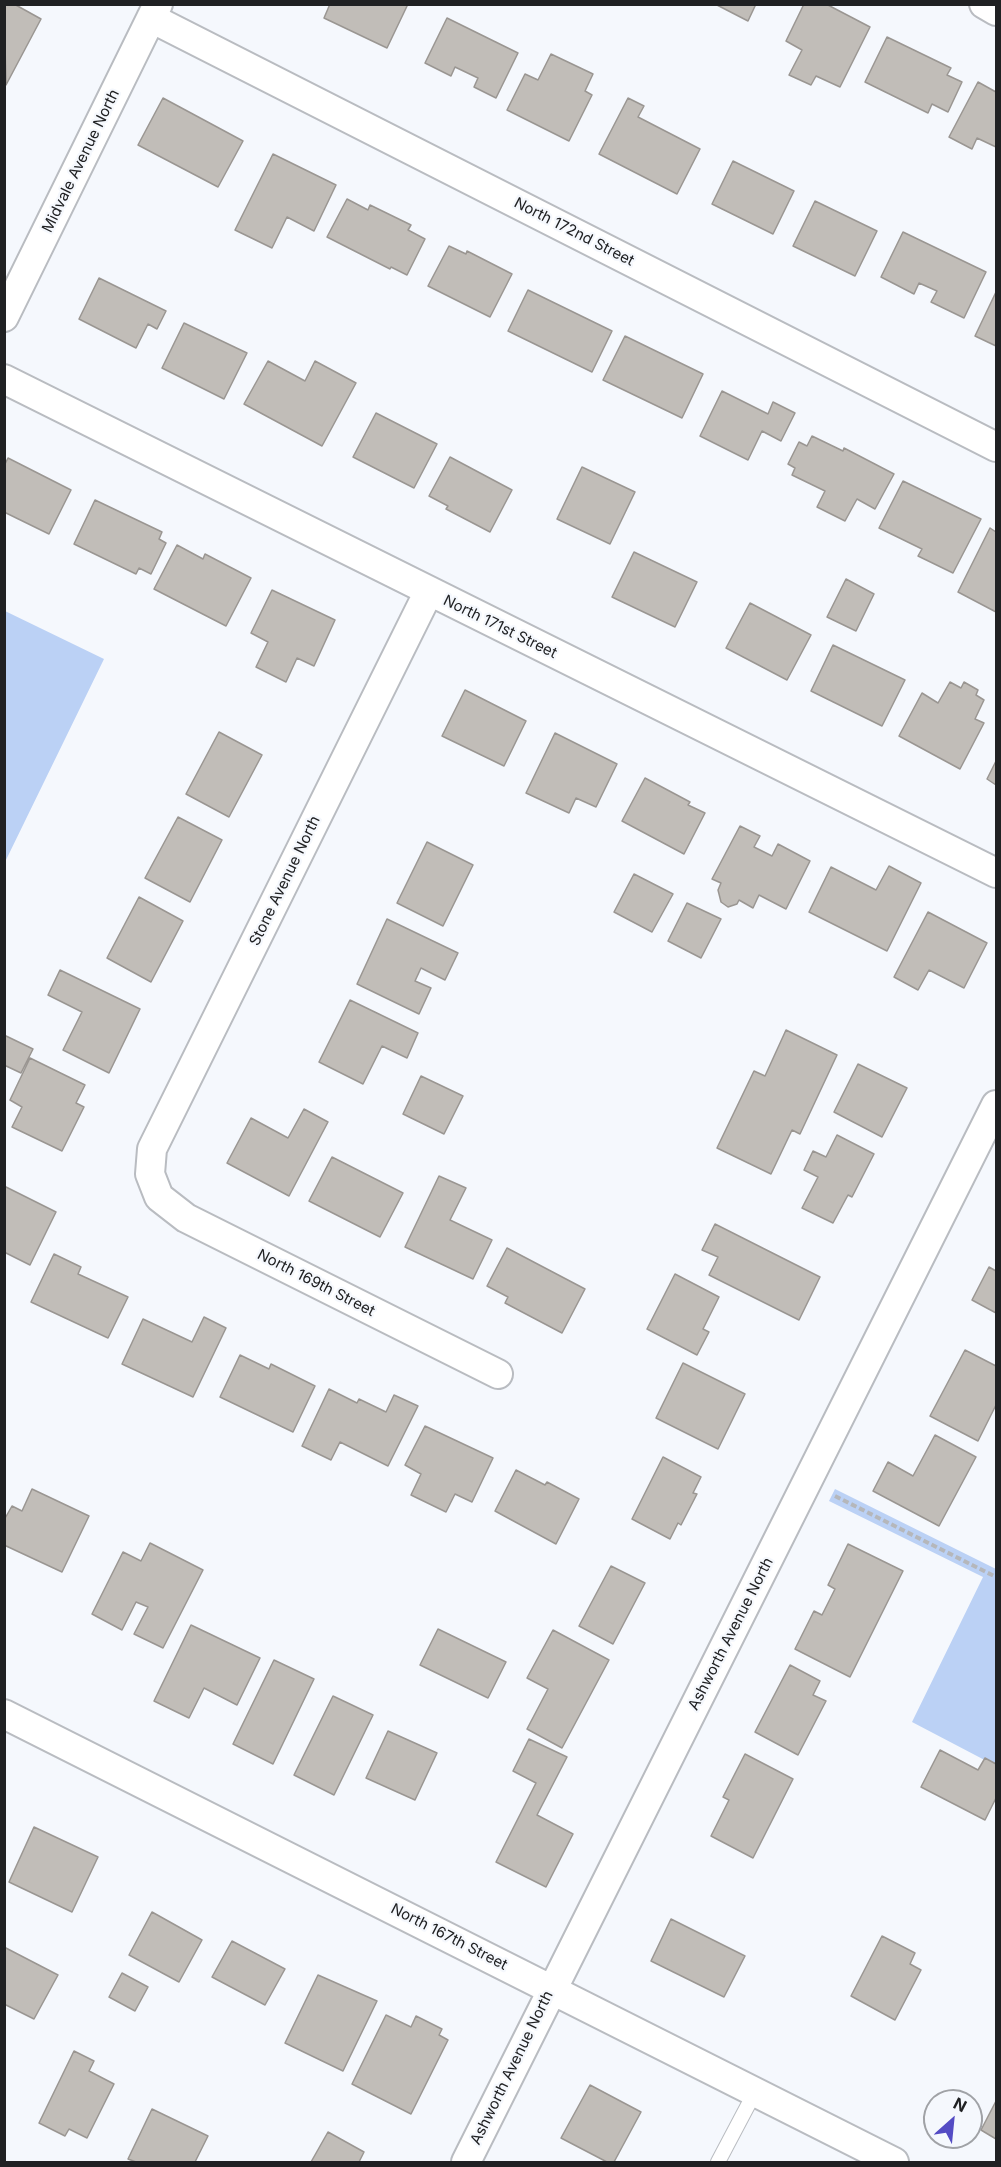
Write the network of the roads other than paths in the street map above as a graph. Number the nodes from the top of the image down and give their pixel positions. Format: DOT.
graph roads {
  1 [pos="984,4"];
  2 [pos="155,11"];
  3 [pos="996,11"];
  4 [pos="4,317"];
  5 [pos="4,379"];
  6 [pos="996,447"];
  7 [pos="429,591"];
  8 [pos="996,873"];
  9 [pos="996,1106"];
  10 [pos="150,1174"];
  11 [pos="498,1374"];
  12 [pos="4,1714"];
  13 [pos="552,1989"];
  14 [pos="755,2092"];
  15 [pos="466,2163"];
  16 [pos="718,2163"];
  17 [pos="894,2163"];
  1 -- 3 [label="street"];
  2 -- 4 [label="street, Midvale Avenue North"];
  2 -- 6 [label="street, North 172nd Street"];
  5 -- 7 [label="street, North 171st Street"];
  7 -- 8 [label="street, North 171st Street"];
  7 -- 10 [label="street, Stone Avenue North"];
  9 -- 13 [label="street, Ashworth Avenue North"];
  10 -- 11 [label="street, North 169th Street"];
  12 -- 13 [label="street, North 167th Street"];
  13 -- 14 [label="street, North 167th Street"];
  13 -- 15 [label="street, Ashworth Avenue North"];
  14 -- 16 [label="lane"];
  14 -- 17 [label="street, North 167th Street"];
}
